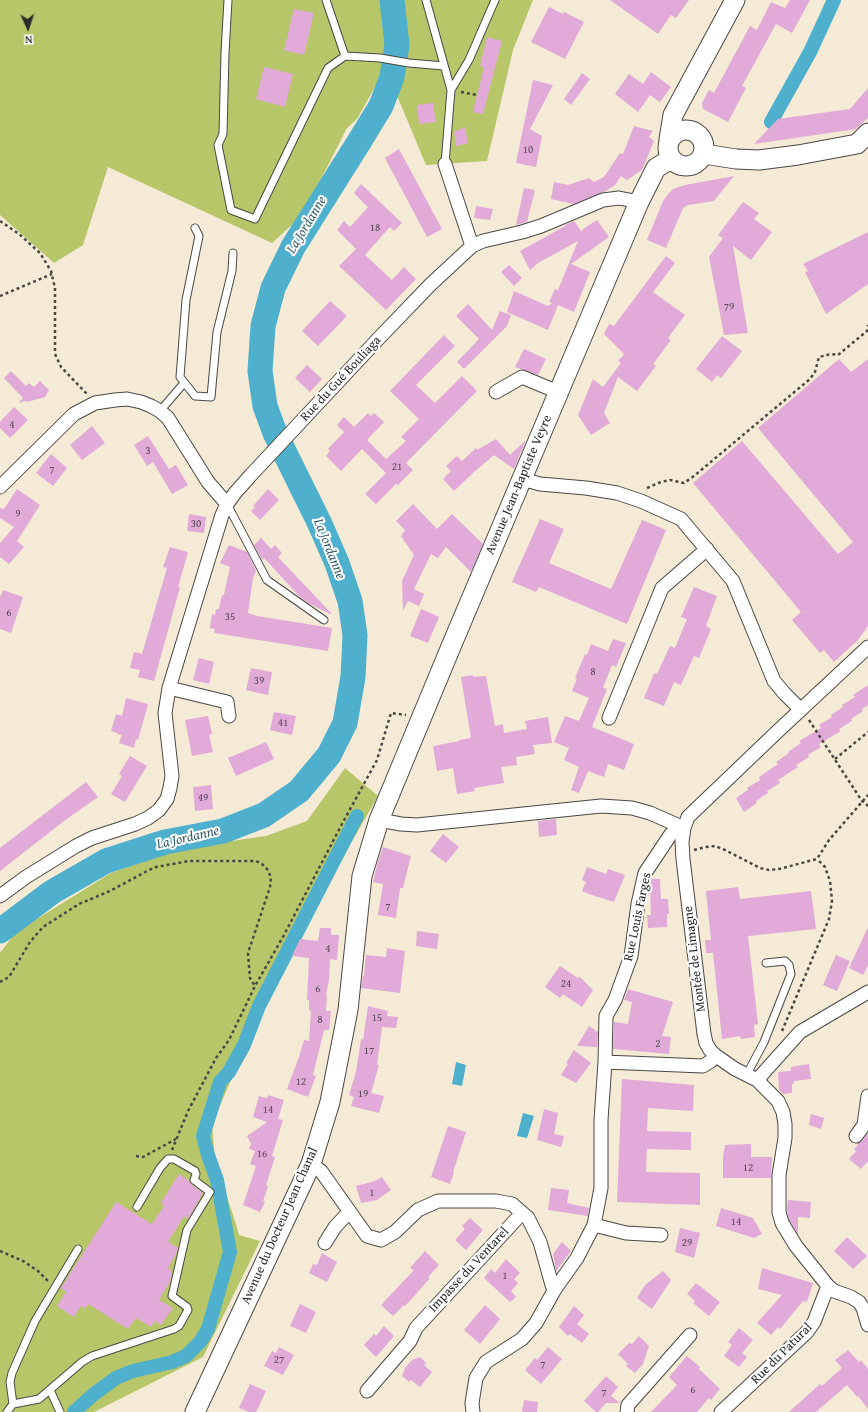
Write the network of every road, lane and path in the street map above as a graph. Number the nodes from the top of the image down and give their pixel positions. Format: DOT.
graph roads {
  1 [pos="228,0"];
  2 [pos="326,0"];
  3 [pos="426,0"];
  4 [pos="495,0"];
  5 [pos="735,0"];
  6 [pos="345,56"];
  7 [pos="444,66"];
  8 [pos="694,76"];
  9 [pos="451,90"];
  10 [pos="477,96"];
  11 [pos="685,129"];
  12 [pos="669,139"];
  13 [pos="865,141"];
  14 [pos="704,154"];
  15 [pos="671,159"];
  16 [pos="445,164"];
  17 [pos="639,202"];
  18 [pos="0,221"];
  19 [pos="195,228"];
  20 [pos="472,246"];
  21 [pos="233,253"];
  22 [pos="52,274"];
  23 [pos="0,296"];
  24 [pos="868,325"];
  25 [pos="184,383"];
  26 [pos="496,392"];
  27 [pos="558,392"];
  28 [pos="95,403"];
  29 [pos="160,411"];
  30 [pos="522,479"];
  31 [pos="0,488"];
  32 [pos="647,488"];
  33 [pos="227,504"];
  34 [pos="707,549"];
  35 [pos="324,620"];
  36 [pos="868,647"];
  37 [pos="169,688"];
  38 [pos="801,710"];
  39 [pos="229,716"];
  40 [pos="422,716"];
  41 [pos="609,718"];
  42 [pos="868,732"];
  43 [pos="835,759"];
  44 [pos="868,795"];
  45 [pos="862,801"];
  46 [pos="868,806"];
  47 [pos="379,820"];
  48 [pos="684,828"];
  49 [pos="683,859"];
  50 [pos="817,859"];
  51 [pos="0,896"];
  52 [pos="766,963"];
  53 [pos="0,982"];
  54 [pos="255,986"];
  55 [pos="868,992"];
  56 [pos="781,1033"];
  57 [pos="715,1055"];
  58 [pos="605,1062"];
  59 [pos="752,1077"];
  60 [pos="868,1096"];
  61 [pos="856,1136"];
  62 [pos="176,1139"];
  63 [pos="136,1156"];
  64 [pos="168,1159"];
  65 [pos="311,1164"];
  66 [pos="137,1207"];
  67 [pos="349,1212"];
  68 [pos="522,1213"];
  69 [pos="594,1225"];
  70 [pos="661,1234"];
  71 [pos="325,1243"];
  72 [pos="78,1249"];
  73 [pos="0,1251"];
  74 [pos="828,1286"];
  75 [pos="54,1289"];
  76 [pos="555,1289"];
  77 [pos="865,1308"];
  78 [pos="868,1325"];
  79 [pos="690,1335"];
  80 [pos="50,1390"];
  81 [pos="367,1391"];
  82 [pos="13,1404"];
  83 [pos="59,1411"];
  84 [pos="7,1412"];
  85 [pos="195,1412"];
  86 [pos="473,1412"];
  87 [pos="627,1412"];
  88 [pos="720,1412"];
  1 -- 6 [label="lane"];
  2 -- 6 [label="lane"];
  3 -- 7 [label="lane"];
  4 -- 9 [label="lane"];
  5 -- 8 [label="main road"];
  6 -- 7 [label="lane"];
  7 -- 9 [label="lane"];
  8 -- 11 [label="main road"];
  8 -- 12 [label="main road"];
  9 -- 10 [label="path"];
  9 -- 16 [label="lane"];
  11 -- 12 [label="main road"];
  11 -- 14 [label="main road"];
  12 -- 15 [label="main road"];
  13 -- 14 [label="main road"];
  14 -- 15 [label="main road"];
  15 -- 17 [label="main road, Avenue Jean-Baptiste Veyre"];
  16 -- 20 [label="street"];
  17 -- 20 [label="street, Rue du Gué Bouliaga"];
  17 -- 27 [label="main road, Avenue Jean-Baptiste Veyre"];
  18 -- 22 [label="path"];
  19 -- 25 [label="lane"];
  20 -- 33 [label="street, Rue du Gué Bouliaga"];
  21 -- 25 [label="lane"];
  22 -- 23 [label="path"];
  22 -- 28 [label="path"];
  24 -- 32 [label="path"];
  25 -- 29 [label="lane"];
  26 -- 27 [label="street"];
  27 -- 30 [label="main road, Avenue Jean-Baptiste Veyre"];
  28 -- 29 [label="street"];
  28 -- 31 [label="street"];
  29 -- 33 [label="street"];
  30 -- 34 [label="street"];
  30 -- 40 [label="main road, Avenue Jean-Baptiste Veyre"];
  33 -- 35 [label="lane"];
  33 -- 37 [label="street, Rue du Gué Bouliaga"];
  34 -- 38 [label="street"];
  34 -- 41 [label="street"];
  36 -- 38 [label="street, Rue Louis Farges"];
  37 -- 39 [label="street"];
  37 -- 51 [label="street, Rue du Gué Bouliaga"];
  38 -- 43 [label="path"];
  38 -- 48 [label="street, Rue Louis Farges"];
  40 -- 47 [label="main road, Avenue Jean-Baptiste Veyre"];
  40 -- 54 [label="path"];
  42 -- 43 [label="path"];
  43 -- 45 [label="path"];
  44 -- 45 [label="path"];
  45 -- 46 [label="path"];
  45 -- 50 [label="path"];
  47 -- 48 [label="street"];
  47 -- 65 [label="main road, Avenue du Docteur Jean Chanal"];
  48 -- 49 [label="street, Montée de Limagne"];
  48 -- 58 [label="street, Rue Louis Farges"];
  49 -- 50 [label="path"];
  49 -- 57 [label="street, Montée de Limagne"];
  50 -- 56 [label="path"];
  52 -- 59 [label="lane"];
  53 -- 54 [label="path"];
  54 -- 62 [label="path"];
  55 -- 59 [label="street"];
  57 -- 58 [label="street"];
  57 -- 59 [label="street, Montée de Limagne"];
  58 -- 69 [label="street, Rue Louis Farges"];
  59 -- 74 [label="street, Montée de Limagne"];
  60 -- 61 [label="street"];
  62 -- 63 [label="path"];
  62 -- 64 [label="path"];
  64 -- 66 [label="lane"];
  64 -- 80 [label="lane"];
  65 -- 67 [label="street"];
  65 -- 85 [label="main road, Avenue du Docteur Jean Chanal"];
  67 -- 68 [label="street"];
  67 -- 71 [label="street"];
  68 -- 76 [label="street"];
  68 -- 81 [label="street, Impasse du Ventarel"];
  69 -- 70 [label="street"];
  69 -- 76 [label="street, Rue Louis Farges"];
  72 -- 75 [label="lane"];
  73 -- 75 [label="path"];
  74 -- 77 [label="street, Montée de Limagne"];
  74 -- 88 [label="street, Rue du Patural"];
  75 -- 82 [label="lane"];
  76 -- 86 [label="street, Rue Louis Farges"];
  77 -- 78 [label="street, Montée de Limagne"];
  79 -- 87 [label="street"];
  80 -- 82 [label="lane"];
  80 -- 83 [label="lane"];
  82 -- 84 [label="lane"];
}
